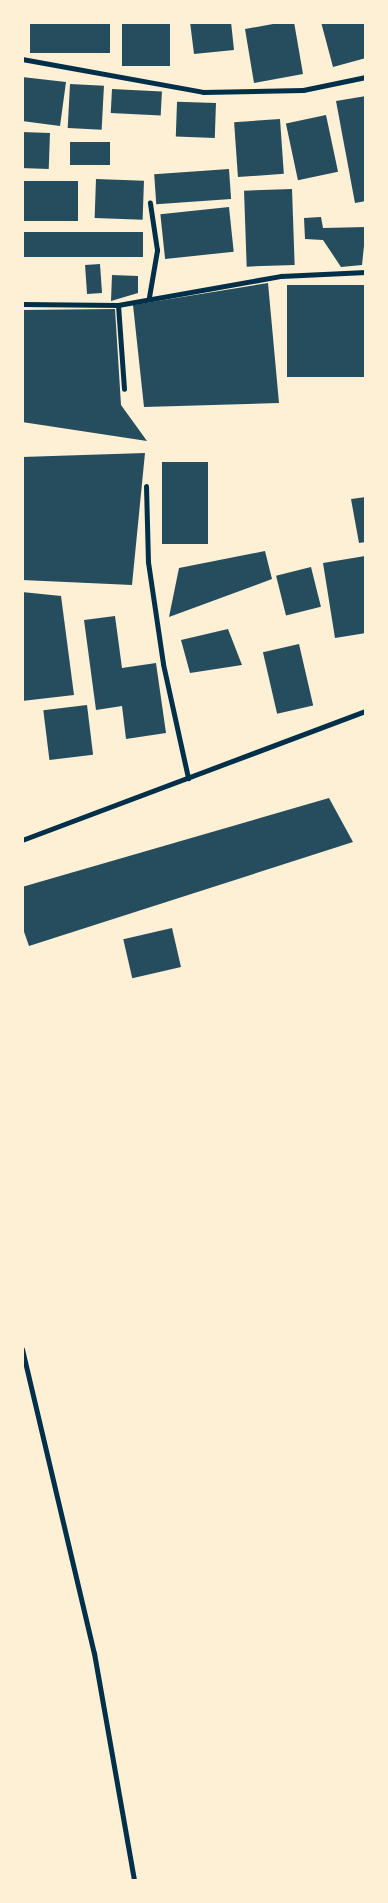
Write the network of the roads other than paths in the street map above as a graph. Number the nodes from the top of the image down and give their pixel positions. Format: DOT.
graph roads {
  1 [pos="22,59"];
  2 [pos="366,77"];
  3 [pos="150,203"];
  4 [pos="366,272"];
  5 [pos="149,298"];
  6 [pos="22,304"];
  7 [pos="118,305"];
  8 [pos="124,390"];
  9 [pos="146,486"];
  10 [pos="366,711"];
  11 [pos="188,778"];
  12 [pos="22,840"];
  13 [pos="22,1349"];
  14 [pos="134,1880"];
  1 -- 2 [label="street"];
  3 -- 5 [label="street"];
  4 -- 5 [label="street"];
  5 -- 7 [label="street"];
  6 -- 7 [label="street"];
  7 -- 8 [label="street"];
  9 -- 11 [label="street"];
  10 -- 11 [label="street"];
  11 -- 12 [label="street"];
  13 -- 14 [label="street"];
}
